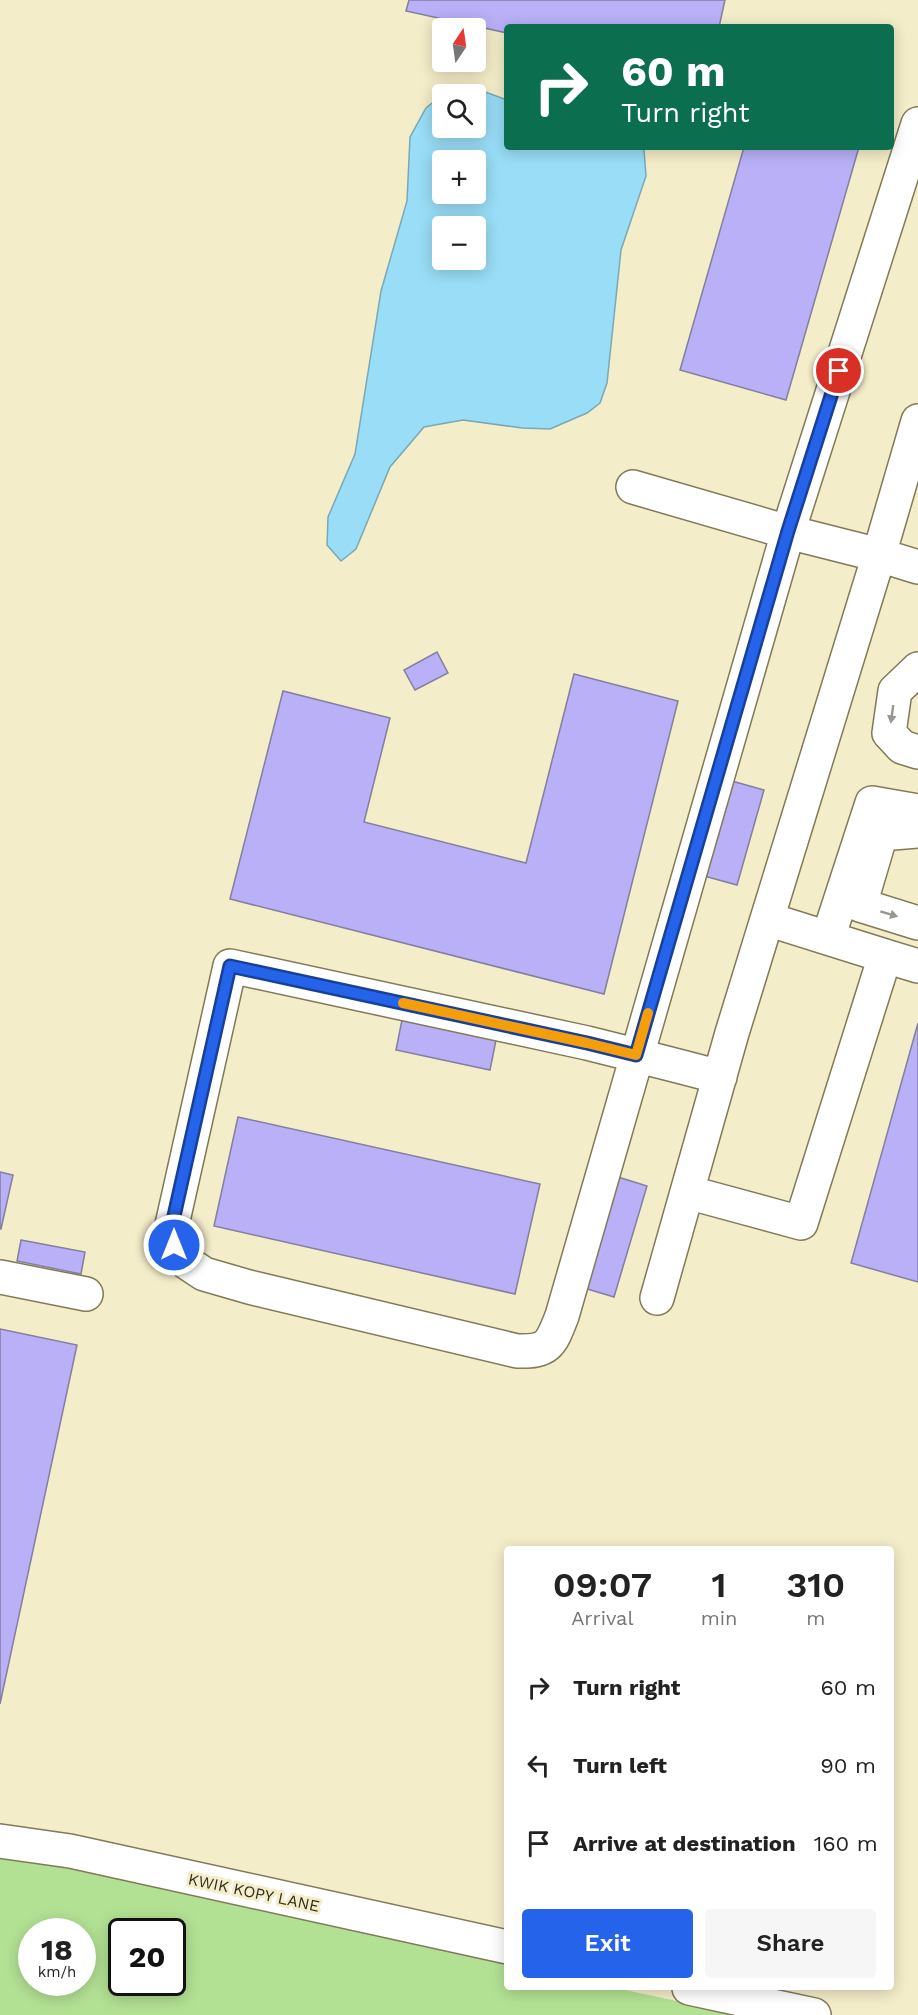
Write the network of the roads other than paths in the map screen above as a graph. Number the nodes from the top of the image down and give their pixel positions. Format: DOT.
graph roads {
  1 [pos="918,124"];
  2 [pos="918,420"];
  3 [pos="633,487"];
  4 [pos="788,531"];
  5 [pos="879,555"];
  6 [pos="918,567"];
  7 [pos="918,669"];
  8 [pos="918,752"];
  9 [pos="918,811"];
  10 [pos="918,831"];
  11 [pos="767,919"];
  12 [pos="918,923"];
  13 [pos="828,938"];
  14 [pos="885,956"];
  15 [pos="918,966"];
  16 [pos="636,1055"];
  17 [pos="720,1077"];
  18 [pos="687,1192"];
  19 [pos="0,1277"];
  20 [pos="86,1294"];
  21 [pos="657,1298"];
  22 [pos="0,1841"];
  23 [pos="504,1946"];
  24 [pos="698,1990"];
  25 [pos="814,2015"];
  1 -- 4 [label="street"];
  2 -- 5 [label="street"];
  3 -- 4 [label="street"];
  4 -- 5 [label="street"];
  4 -- 16 [label="street"];
  5 -- 6 [label="street"];
  5 -- 11 [label="street"];
  7 -- 8 [label="street, one-way"];
  9 -- 13 [label="street"];
  10 -- 12 [label="street, one-way"];
  11 -- 13 [label="street"];
  11 -- 17 [label="street"];
  13 -- 14 [label="street"];
  14 -- 15 [label="street"];
  14 -- 18 [label="street"];
  16 -- 16 [label="street"];
  16 -- 17 [label="street"];
  17 -- 18 [label="street"];
  18 -- 21 [label="street"];
  19 -- 20 [label="street"];
  22 -- 23 [label="street, KWIK KOPY LANE"];
  24 -- 25 [label="street"];
}
